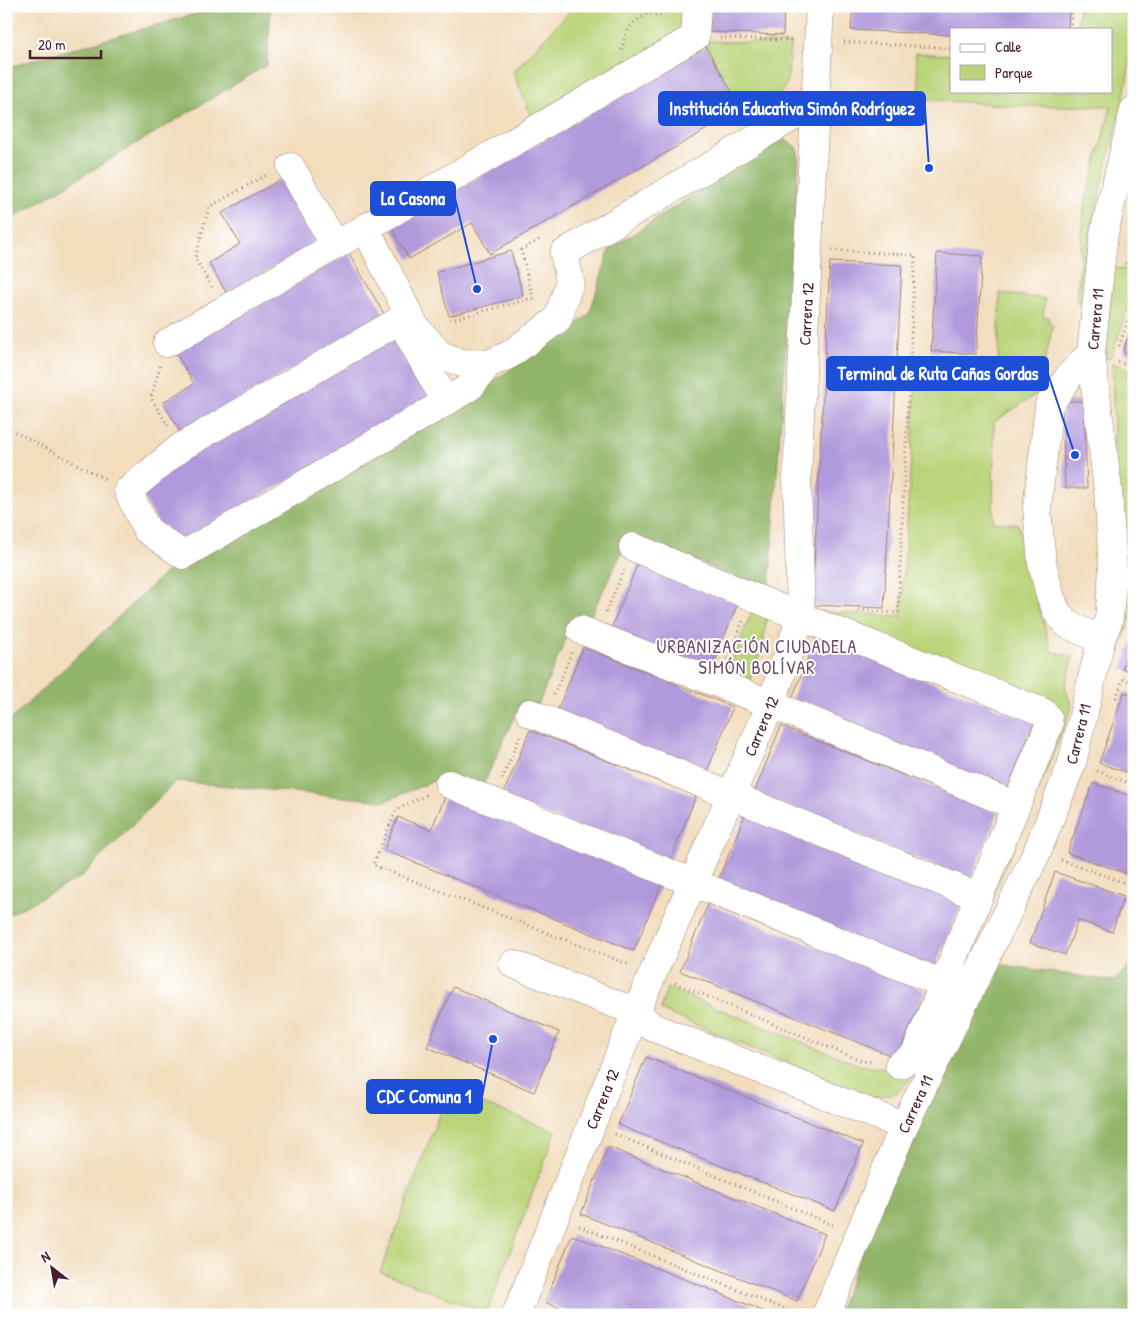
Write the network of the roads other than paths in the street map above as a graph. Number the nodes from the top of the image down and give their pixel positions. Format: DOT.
graph roads {
  1 [pos="697,6"];
  2 [pos="820,6"];
  3 [pos="816,103"];
  4 [pos="1134,110"];
  5 [pos="291,167"];
  6 [pos="351,237"];
  7 [pos="400,320"];
  8 [pos="167,344"];
  9 [pos="1107,356"];
  10 [pos="488,364"];
  11 [pos="446,402"];
  12 [pos="633,547"];
  13 [pos="801,617"];
  14 [pos="588,633"];
  15 [pos="1101,640"];
  16 [pos="771,704"];
  17 [pos="537,716"];
  18 [pos="449,784"];
  19 [pos="731,796"];
  20 [pos="1016,806"];
  21 [pos="692,884"];
  22 [pos="979,897"];
  23 [pos="513,964"];
  24 [pos="944,984"];
  25 [pos="636,1012"];
  26 [pos="899,1065"];
  27 [pos="904,1126"];
  28 [pos="516,1315"];
  29 [pos="826,1315"];
  1 -- 6 [label="street"];
  2 -- 3 [label="street, Carrera 12"];
  3 -- 10 [label="street"];
  3 -- 13 [label="street, Carrera 12"];
  4 -- 9 [label="street, Carrera 11"];
  5 -- 6 [label="street"];
  6 -- 7 [label="street"];
  6 -- 8 [label="street"];
  6 -- 10 [label="street"];
  7 -- 11 [label="street"];
  7 -- 11 [label="street"];
  9 -- 15 [label="street, Carrera 11"];
  9 -- 15 [label="street"];
  10 -- 11 [label="street"];
  12 -- 13 [label="street"];
  13 -- 16 [label="street, Carrera 12"];
  13 -- 20 [label="street"];
  14 -- 16 [label="street"];
  15 -- 27 [label="street, Carrera 11"];
  16 -- 19 [label="street, Carrera 12"];
  16 -- 20 [label="street"];
  17 -- 19 [label="street"];
  18 -- 21 [label="street"];
  19 -- 21 [label="street, Carrera 12"];
  19 -- 22 [label="street"];
  20 -- 22 [label="street"];
  21 -- 24 [label="street"];
  21 -- 25 [label="street, Carrera 12"];
  22 -- 24 [label="street"];
  23 -- 25 [label="street"];
  24 -- 26 [label="street"];
  25 -- 27 [label="street"];
  25 -- 28 [label="street, Carrera 12"];
  27 -- 29 [label="street, Carrera 11"];
}
